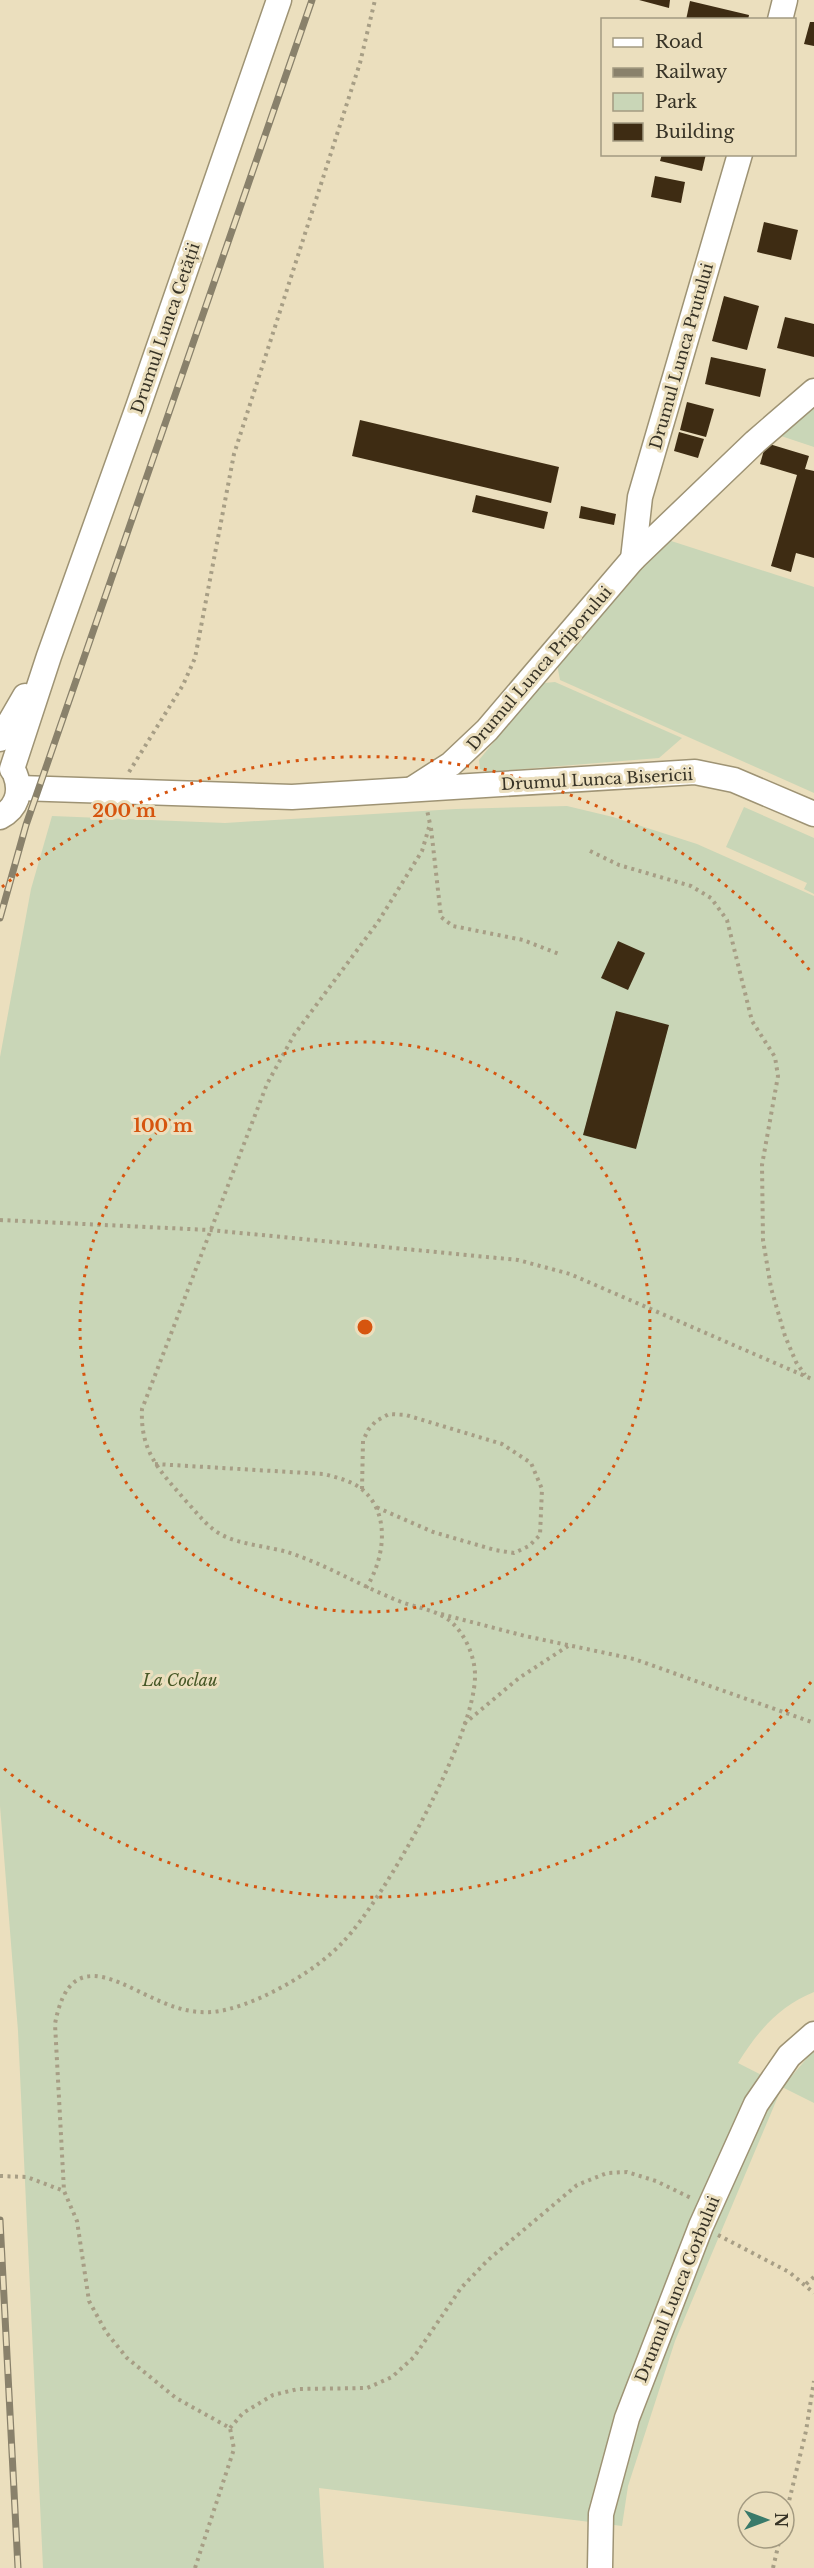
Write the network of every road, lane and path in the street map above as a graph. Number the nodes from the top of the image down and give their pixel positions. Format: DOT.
graph roads {
  1 [pos="279,0"];
  2 [pos="375,0"];
  3 [pos="786,0"];
  4 [pos="781,18"];
  5 [pos="739,156"];
  6 [pos="814,391"];
  7 [pos="633,559"];
  8 [pos="49,656"];
  9 [pos="0,739"];
  10 [pos="10,773"];
  11 [pos="118,791"];
  12 [pos="407,791"];
  13 [pos="814,814"];
  14 [pos="0,817"];
  15 [pos="430,824"];
  16 [pos="590,851"];
  17 [pos="559,954"];
  18 [pos="0,1220"];
  19 [pos="210,1230"];
  20 [pos="806,1376"];
  21 [pos="814,1380"];
  22 [pos="154,1464"];
  23 [pos="362,1489"];
  24 [pos="376,1507"];
  25 [pos="366,1588"];
  26 [pos="436,1612"];
  27 [pos="569,1646"];
  28 [pos="814,1723"];
  29 [pos="464,1724"];
  30 [pos="814,2034"];
  31 [pos="0,2176"];
  32 [pos="64,2191"];
  33 [pos="705,2217"];
  34 [pos="814,2277"];
  35 [pos="806,2284"];
  36 [pos="814,2293"];
  37 [pos="814,2381"];
  38 [pos="230,2428"];
  39 [pos="806,2432"];
  40 [pos="814,2433"];
  41 [pos="792,2490"];
  42 [pos="777,2550"];
  43 [pos="195,2568"];
  44 [pos="600,2568"];
  45 [pos="773,2568"];
  1 -- 8 [label="street, Drumul Lunca Cetății"];
  2 -- 11 [label="path"];
  3 -- 4 [label="street"];
  5 -- 7 [label="street, Drumul Lunca Prutului"];
  6 -- 7 [label="street, Drumul Lunca Priporului"];
  7 -- 12 [label="street, Drumul Lunca Priporului"];
  8 -- 9 [label="street, Drumul Lunca Cetății"];
  8 -- 10 [label="street, Drumul Lunca Cetății"];
  10 -- 11 [label="street, Drumul Lunca Priporului"];
  10 -- 14 [label="street, Drumul Lunca Cetății"];
  11 -- 12 [label="street, Drumul Lunca Priporului"];
  12 -- 13 [label="street, Drumul Lunca Bisericii"];
  12 -- 15 [label="path"];
  15 -- 17 [label="path"];
  15 -- 19 [label="path"];
  16 -- 20 [label="path"];
  18 -- 19 [label="path"];
  19 -- 20 [label="path"];
  19 -- 22 [label="path"];
  20 -- 21 [label="path"];
  22 -- 23 [label="path"];
  22 -- 25 [label="path"];
  23 -- 24 [label="path"];
  23 -- 24 [label="path"];
  24 -- 25 [label="path"];
  25 -- 26 [label="path"];
  26 -- 27 [label="path"];
  26 -- 29 [label="path"];
  27 -- 28 [label="path"];
  27 -- 29 [label="path"];
  29 -- 32 [label="path"];
  30 -- 33 [label="street, Drumul Lunca Corbului"];
  31 -- 32 [label="path"];
  32 -- 38 [label="path"];
  33 -- 35 [label="path"];
  33 -- 38 [label="path"];
  33 -- 44 [label="street, Drumul Lunca Corbului"];
  34 -- 35 [label="path"];
  35 -- 36 [label="path"];
  37 -- 39 [label="path"];
  38 -- 43 [label="path"];
  39 -- 40 [label="path"];
  39 -- 41 [label="path"];
  42 -- 45 [label="path"];
}
